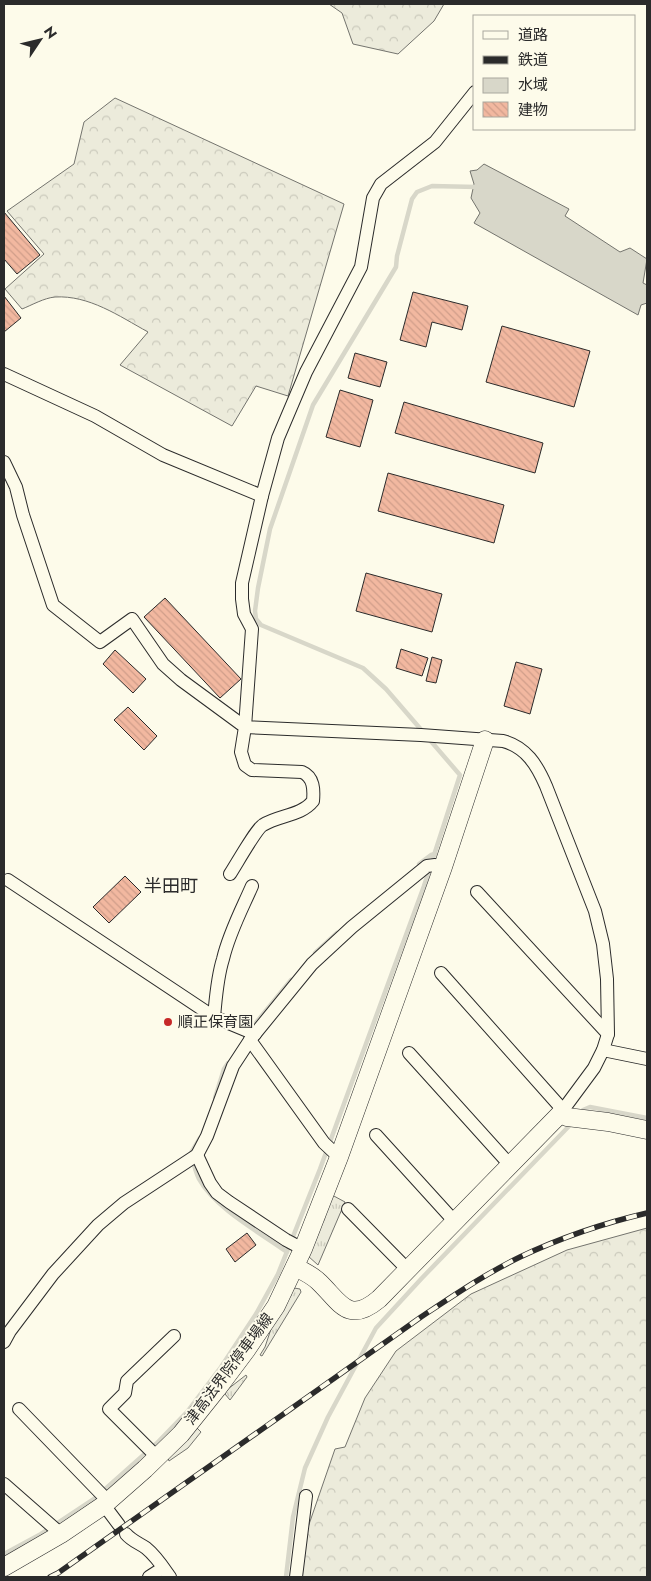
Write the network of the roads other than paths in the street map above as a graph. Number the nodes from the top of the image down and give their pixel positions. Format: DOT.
graph roads {
  1 [pos="473,94"];
  2 [pos="4,374"];
  3 [pos="4,462"];
  4 [pos="262,496"];
  5 [pos="245,727"];
  6 [pos="485,740"];
  7 [pos="435,866"];
  8 [pos="230,874"];
  9 [pos="8,880"];
  10 [pos="252,886"];
  11 [pos="477,892"];
  12 [pos="441,973"];
  13 [pos="214,1017"];
  14 [pos="251,1034"];
  15 [pos="608,1034"];
  16 [pos="603,1050"];
  17 [pos="409,1053"];
  18 [pos="647,1059"];
  19 [pos="568,1115"];
  20 [pos="647,1130"];
  21 [pos="376,1135"];
  22 [pos="331,1150"];
  23 [pos="194,1158"];
  24 [pos="510,1166"];
  25 [pos="348,1209"];
  26 [pos="455,1222"];
  27 [pos="295,1245"];
  28 [pos="295,1267"];
  29 [pos="408,1270"];
  30 [pos="174,1336"];
  31 [pos="4,1342"];
  32 [pos="19,1409"];
  33 [pos="152,1453"];
  34 [pos="4,1484"];
  35 [pos="306,1496"];
  36 [pos="104,1498"];
  37 [pos="56,1529"];
  38 [pos="4,1567"];
  39 [pos="167,1573"];
  40 [pos="149,1577"];
  41 [pos="296,1577"];
  1 -- 4 [label="street"];
  2 -- 4 [label="street"];
  3 -- 5 [label="street"];
  4 -- 5 [label="street"];
  5 -- 6 [label="street"];
  5 -- 8 [label="street"];
  6 -- 7 [label="main road, 津高法界院停車場線"];
  6 -- 15 [label="street"];
  7 -- 14 [label="street"];
  7 -- 22 [label="main road, 津高法界院停車場線"];
  9 -- 13 [label="street"];
  10 -- 13 [label="street"];
  11 -- 15 [label="street"];
  12 -- 19 [label="street"];
  13 -- 14 [label="street"];
  14 -- 22 [label="street"];
  14 -- 23 [label="street"];
  15 -- 16 [label="street"];
  16 -- 18 [label="street"];
  16 -- 19 [label="street"];
  17 -- 24 [label="street"];
  19 -- 20 [label="main road"];
  19 -- 24 [label="main road"];
  21 -- 26 [label="street"];
  22 -- 27 [label="main road, 津高法界院停車場線"];
  23 -- 27 [label="street"];
  23 -- 31 [label="street"];
  24 -- 26 [label="main road"];
  25 -- 29 [label="street"];
  26 -- 29 [label="main road"];
  27 -- 28 [label="main road, 津高法界院停車場線"];
  28 -- 29 [label="main road"];
  28 -- 33 [label="main road, 津高法界院停車場線"];
  30 -- 33 [label="street"];
  32 -- 36 [label="street"];
  33 -- 36 [label="main road, 津高法界院停車場線"];
  34 -- 37 [label="street"];
  35 -- 41 [label="street"];
  36 -- 37 [label="main road, 津高法界院停車場線"];
  36 -- 39 [label="street"];
  37 -- 38 [label="main road, 津高法界院停車場線"];
  39 -- 40 [label="street"];
}
